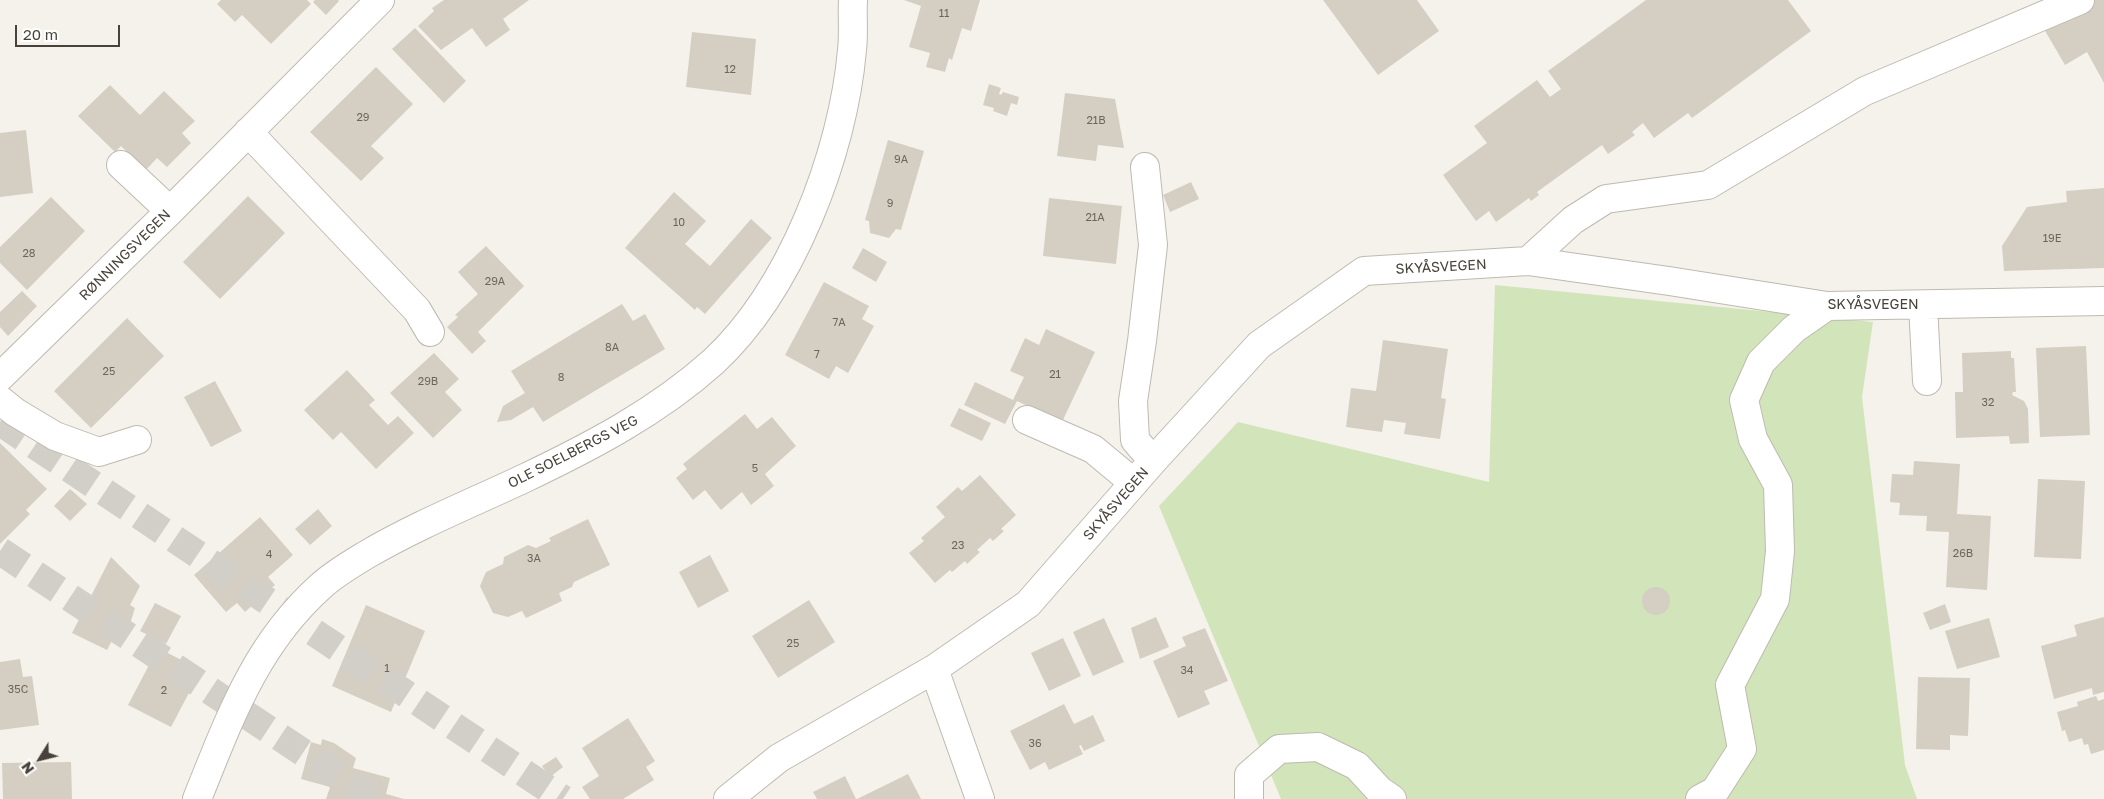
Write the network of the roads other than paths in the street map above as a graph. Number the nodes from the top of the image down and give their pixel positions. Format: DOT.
graph roads {
  1 [pos="380,0"];
  2 [pos="852,0"];
  3 [pos="2080,0"];
  4 [pos="248,132"];
  5 [pos="122,165"];
  6 [pos="1145,167"];
  7 [pos="170,211"];
  8 [pos="1528,261"];
  9 [pos="2104,301"];
  10 [pos="1922,305"];
  11 [pos="1826,306"];
  12 [pos="430,332"];
  13 [pos="0,377"];
  14 [pos="1926,381"];
  15 [pos="0,400"];
  16 [pos="1028,420"];
  17 [pos="137,440"];
  18 [pos="1153,461"];
  19 [pos="1134,483"];
  20 [pos="934,669"];
  21 [pos="197,799"];
  22 [pos="728,799"];
  23 [pos="980,799"];
  24 [pos="1249,799"];
  25 [pos="1392,799"];
  26 [pos="1700,799"];
  1 -- 4 [label="street, RØNNINGSVEGEN"];
  2 -- 21 [label="street, OLE SOELBERGS VEG"];
  3 -- 8 [label="street"];
  4 -- 7 [label="street, RØNNINGSVEGEN"];
  4 -- 12 [label="street"];
  5 -- 7 [label="street"];
  6 -- 18 [label="street"];
  7 -- 13 [label="street, RØNNINGSVEGEN"];
  8 -- 11 [label="street, SKYÅSVEGEN"];
  8 -- 18 [label="street, SKYÅSVEGEN"];
  9 -- 10 [label="street, SKYÅSVEGEN"];
  10 -- 11 [label="street, SKYÅSVEGEN"];
  10 -- 14 [label="street"];
  11 -- 26 [label="street"];
  15 -- 17 [label="street"];
  16 -- 19 [label="street"];
  18 -- 19 [label="street, SKYÅSVEGEN"];
  19 -- 20 [label="street, SKYÅSVEGEN"];
  20 -- 22 [label="street, SKYÅSVEGEN"];
  20 -- 23 [label="street"];
  24 -- 25 [label="street"];
}
